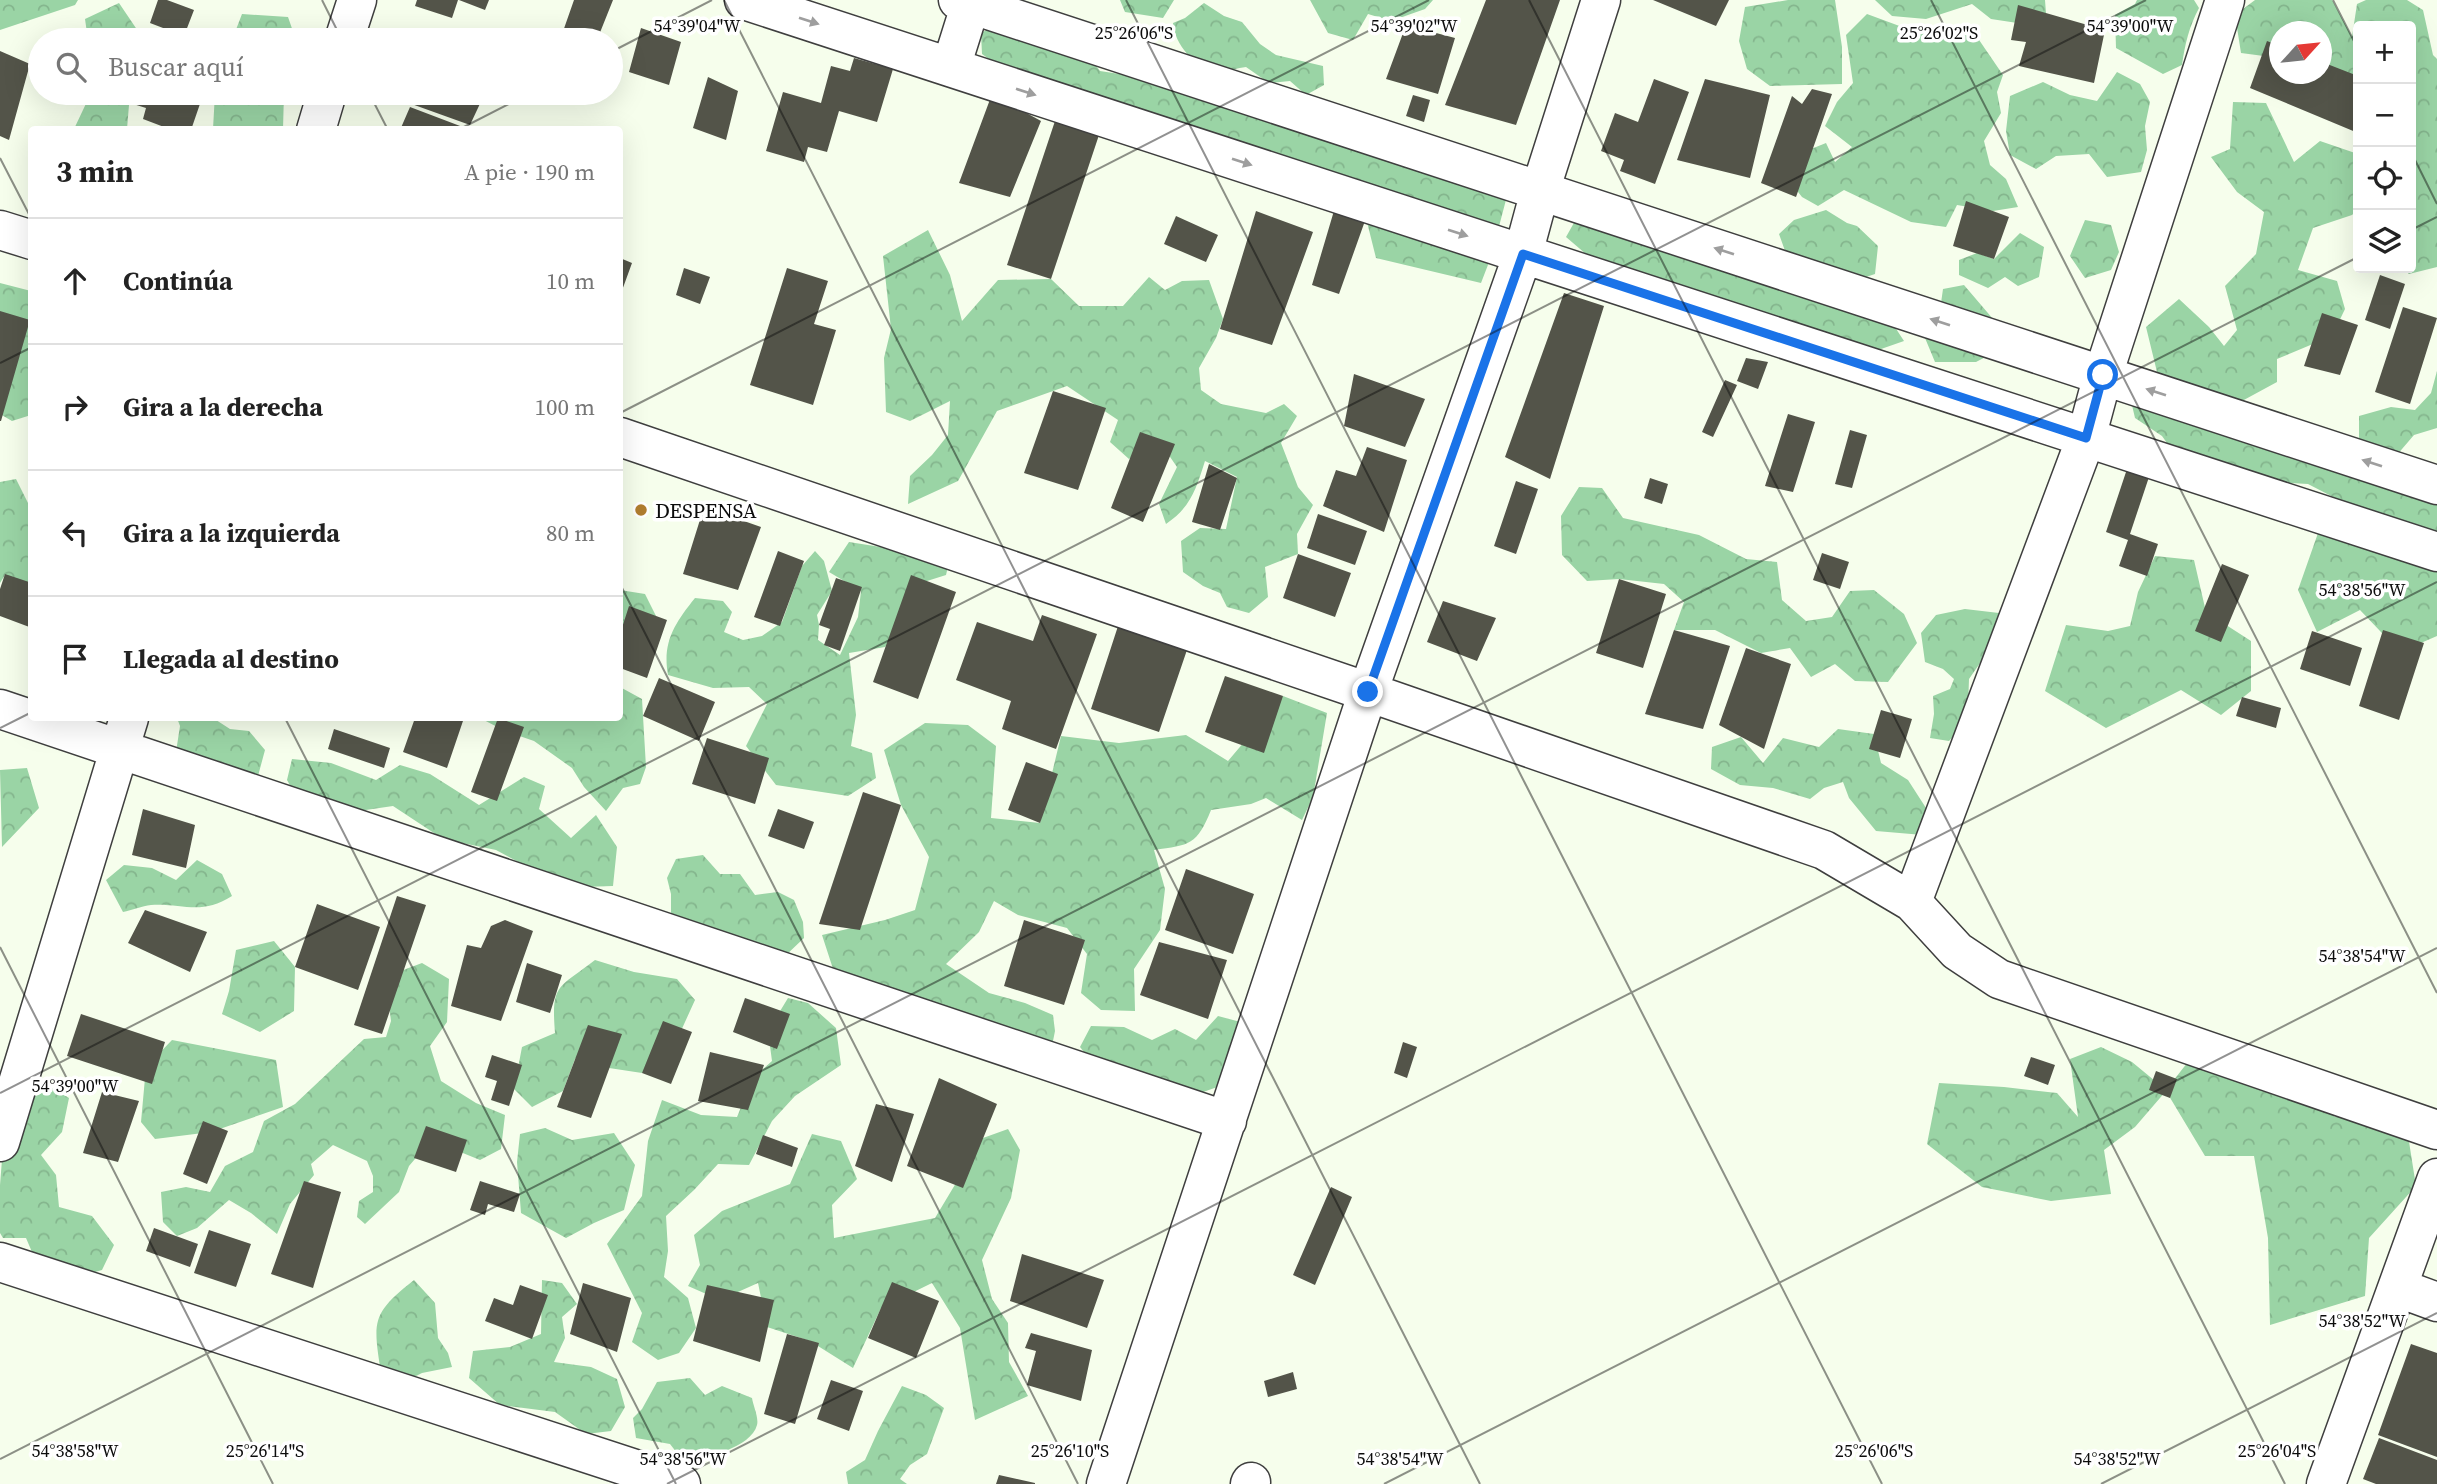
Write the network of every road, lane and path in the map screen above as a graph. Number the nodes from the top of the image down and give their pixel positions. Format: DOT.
graph roads {
  1 [pos="357,0"];
  2 [pos="744,0"];
  3 [pos="1601,0"];
  4 [pos="2225,0"];
  5 [pos="967,1"];
  6 [pos="348,28"];
  7 [pos="951,67"];
  8 [pos="323,105"];
  9 [pos="317,126"];
  10 [pos="1540,191"];
  11 [pos="0,230"];
  12 [pos="28,239"];
  13 [pos="1523,254"];
  14 [pos="2103,375"];
  15 [pos="2086,438"];
  16 [pos="623,439"];
  17 [pos="2437,485"];
  18 [pos="2437,552"];
  19 [pos="1368,692"];
  20 [pos="0,709"];
  21 [pos="28,714"];
  22 [pos="62,721"];
  23 [pos="124,733"];
  24 [pos="1912,902"];
  25 [pos="1227,1121"];
  26 [pos="2437,1130"];
  27 [pos="0,1142"];
  28 [pos="2437,1178"];
  29 [pos="0,1262"];
  30 [pos="2399,1287"];
  31 [pos="2437,1302"];
  32 [pos="681,1484"];
  33 [pos="1106,1484"];
  34 [pos="2326,1484"];
  1 -- 6 [label="street"];
  2 -- 7 [label="street, one-way"];
  3 -- 10 [label="street"];
  4 -- 14 [label="street"];
  5 -- 7 [label="street"];
  5 -- 10 [label="street"];
  7 -- 13 [label="street, one-way"];
  8 -- 9 [label="street"];
  10 -- 13 [label="street"];
  14 -- 10 [label="street, one-way"];
  11 -- 12 [label="street"];
  13 -- 15 [label="street"];
  13 -- 19 [label="street"];
  14 -- 15 [label="street"];
  17 -- 14 [label="street, one-way"];
  15 -- 18 [label="street"];
  15 -- 24 [label="street"];
  16 -- 19 [label="street"];
  19 -- 24 [label="street"];
  19 -- 25 [label="street"];
  20 -- 21 [label="street"];
  22 -- 23 [label="street"];
  23 -- 25 [label="street"];
  23 -- 27 [label="street"];
  24 -- 26 [label="street"];
  25 -- 33 [label="street"];
  28 -- 30 [label="street"];
  29 -- 32 [label="street"];
  30 -- 31 [label="street"];
  30 -- 34 [label="street"];
}
